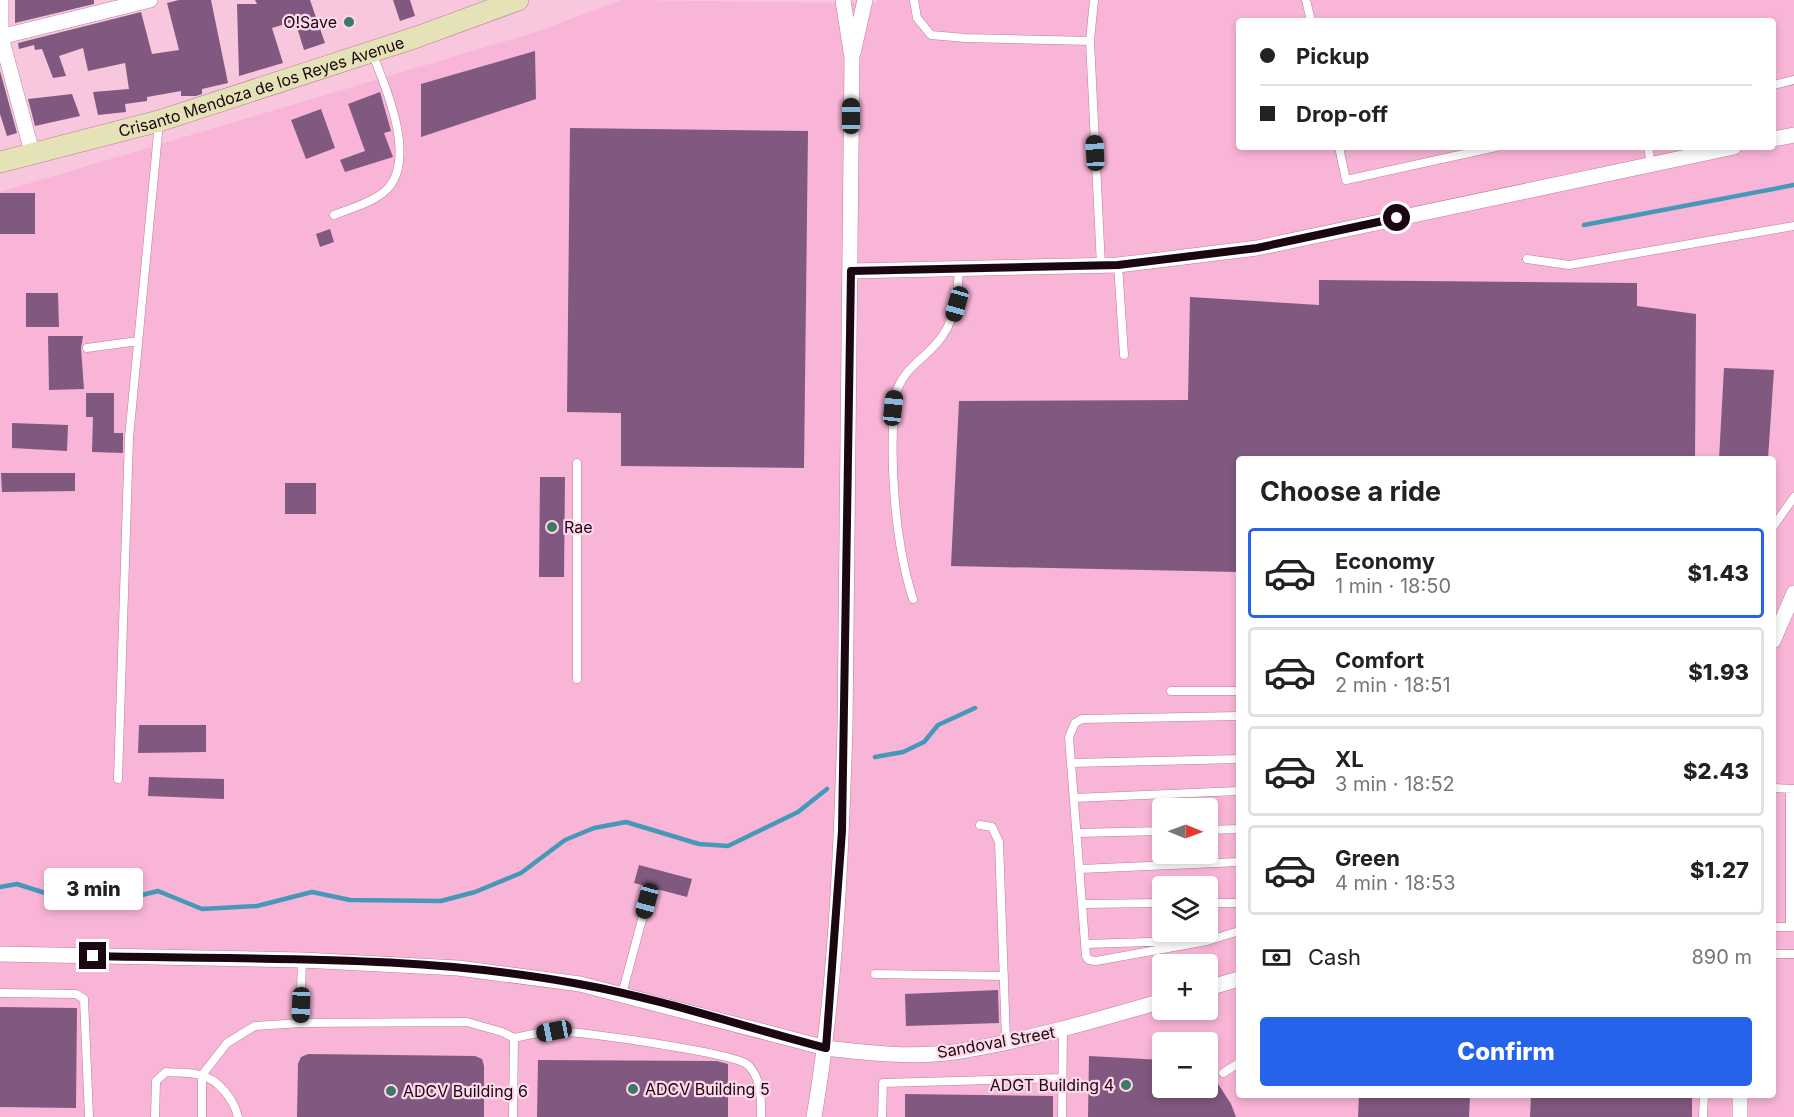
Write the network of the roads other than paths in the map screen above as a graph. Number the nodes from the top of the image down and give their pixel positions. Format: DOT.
graph roads {
  1 [pos="1,0"];
  2 [pos="150,0"];
  3 [pos="518,0"];
  4 [pos="843,0"];
  5 [pos="865,0"];
  6 [pos="914,0"];
  7 [pos="1094,0"];
  8 [pos="1306,0"];
  9 [pos="1310,18"];
  10 [pos="0,37"];
  11 [pos="1090,41"];
  12 [pos="372,52"];
  13 [pos="852,58"];
  14 [pos="1794,80"];
  15 [pos="1776,84"];
  16 [pos="159,121"];
  17 [pos="1794,135"];
  18 [pos="1776,138"];
  19 [pos="1340,150"];
  20 [pos="1482,150"];
  21 [pos="1649,150"];
  22 [pos="1719,150"];
  23 [pos="32,152"];
  24 [pos="0,162"];
  25 [pos="1651,164"];
  26 [pos="334,215"];
  27 [pos="1794,226"];
  28 [pos="1527,259"];
  29 [pos="1118,265"];
  30 [pos="1101,266"];
  31 [pos="958,270"];
  32 [pos="851,271"];
  33 [pos="138,341"];
  34 [pos="87,348"];
  35 [pos="1124,355"];
  36 [pos="577,464"];
  37 [pos="1794,497"];
  38 [pos="1776,523"];
  39 [pos="1794,593"];
  40 [pos="913,599"];
  41 [pos="1776,635"];
  42 [pos="578,679"];
  43 [pos="1170,691"];
  44 [pos="1236,691"];
  45 [pos="1236,716"];
  46 [pos="1236,759"];
  47 [pos="1072,763"];
  48 [pos="118,780"];
  49 [pos="1776,788"];
  50 [pos="1792,789"];
  51 [pos="1236,791"];
  52 [pos="1074,798"];
  53 [pos="980,825"];
  54 [pos="1236,829"];
  55 [pos="1218,830"];
  56 [pos="1152,831"];
  57 [pos="1077,833"];
  58 [pos="1236,862"];
  59 [pos="1080,869"];
  60 [pos="647,901"];
  61 [pos="1152,903"];
  62 [pos="1218,903"];
  63 [pos="1236,903"];
  64 [pos="1083,904"];
  65 [pos="1776,927"];
  66 [pos="1792,927"];
  67 [pos="1236,932"];
  68 [pos="1218,938"];
  69 [pos="1167,942"];
  70 [pos="1201,942"];
  71 [pos="1086,944"];
  72 [pos="0,954"];
  73 [pos="1776,954"];
  74 [pos="1794,954"];
  75 [pos="302,960"];
  76 [pos="875,974"];
  77 [pos="1004,976"];
  78 [pos="1236,980"];
  79 [pos="1218,985"];
  80 [pos="0,993"];
  81 [pos="622,994"];
  82 [pos="1152,1004"];
  83 [pos="300,1023"];
  84 [pos="1063,1030"];
  85 [pos="514,1038"];
  86 [pos="1006,1041"];
  87 [pos="826,1048"];
  88 [pos="1236,1066"];
  89 [pos="1223,1073"];
  90 [pos="202,1075"];
  91 [pos="1062,1078"];
  92 [pos="1704,1098"];
  93 [pos="1740,1098"];
  94 [pos="89,1117"];
  95 [pos="155,1117"];
  96 [pos="202,1117"];
  97 [pos="238,1117"];
  98 [pos="513,1117"];
  99 [pos="761,1117"];
  100 [pos="814,1117"];
  101 [pos="882,1117"];
  102 [pos="1062,1117"];
  103 [pos="1703,1117"];
  104 [pos="1740,1117"];
  1 -- 10 [label="street"];
  2 -- 10 [label="street"];
  3 -- 12 [label="main road, Crisanto Mendoza de los Reyes Avenue"];
  4 -- 13 [label="street"];
  5 -- 13 [label="street"];
  6 -- 11 [label="lane"];
  7 -- 11 [label="lane"];
  8 -- 9 [label="lane"];
  10 -- 23 [label="street"];
  11 -- 30 [label="lane"];
  12 -- 16 [label="main road, Crisanto Mendoza de los Reyes Avenue"];
  12 -- 26 [label="lane"];
  13 -- 32 [label="street"];
  14 -- 15 [label="lane"];
  16 -- 23 [label="main road, Crisanto Mendoza de los Reyes Avenue"];
  16 -- 33 [label="lane"];
  17 -- 18 [label="street"];
  19 -- 20 [label="lane"];
  21 -- 25 [label="lane"];
  22 -- 25 [label="street"];
  23 -- 24 [label="main road, Crisanto Mendoza de los Reyes Avenue"];
  25 -- 29 [label="street"];
  27 -- 28 [label="lane"];
  29 -- 30 [label="street"];
  29 -- 35 [label="lane"];
  30 -- 31 [label="street"];
  31 -- 32 [label="street"];
  31 -- 40 [label="lane"];
  32 -- 87 [label="street"];
  33 -- 34 [label="lane"];
  33 -- 48 [label="lane"];
  36 -- 42 [label="lane"];
  37 -- 38 [label="lane"];
  39 -- 41 [label="street"];
  43 -- 44 [label="lane"];
  45 -- 47 [label="lane"];
  46 -- 47 [label="lane"];
  47 -- 52 [label="lane"];
  49 -- 50 [label="lane"];
  50 -- 66 [label="lane"];
  51 -- 52 [label="lane"];
  52 -- 57 [label="lane"];
  53 -- 77 [label="lane"];
  54 -- 55 [label="lane"];
  56 -- 57 [label="lane"];
  57 -- 59 [label="lane"];
  58 -- 59 [label="lane"];
  59 -- 64 [label="lane"];
  60 -- 81 [label="lane"];
  61 -- 64 [label="lane"];
  62 -- 63 [label="lane"];
  64 -- 71 [label="lane"];
  65 -- 66 [label="lane"];
  67 -- 68 [label="lane"];
  69 -- 71 [label="lane"];
  70 -- 71 [label="lane"];
  72 -- 75 [label="street, Sandoval Street"];
  73 -- 74 [label="lane"];
  75 -- 81 [label="street, Sandoval Street"];
  75 -- 83 [label="lane"];
  76 -- 77 [label="lane"];
  77 -- 86 [label="lane"];
  78 -- 79 [label="street"];
  80 -- 94 [label="lane"];
  81 -- 87 [label="street, Sandoval Street"];
  82 -- 84 [label="street, Sandoval Street"];
  83 -- 85 [label="lane"];
  83 -- 90 [label="lane"];
  84 -- 86 [label="street, Sandoval Street"];
  84 -- 91 [label="lane"];
  85 -- 98 [label="lane"];
  85 -- 99 [label="lane"];
  86 -- 87 [label="street, Sandoval Street"];
  87 -- 100 [label="street"];
  88 -- 89 [label="lane"];
  90 -- 95 [label="lane"];
  90 -- 96 [label="lane"];
  90 -- 97 [label="lane"];
  91 -- 101 [label="lane"];
  91 -- 102 [label="lane"];
  92 -- 103 [label="lane"];
  93 -- 104 [label="street"];
}
